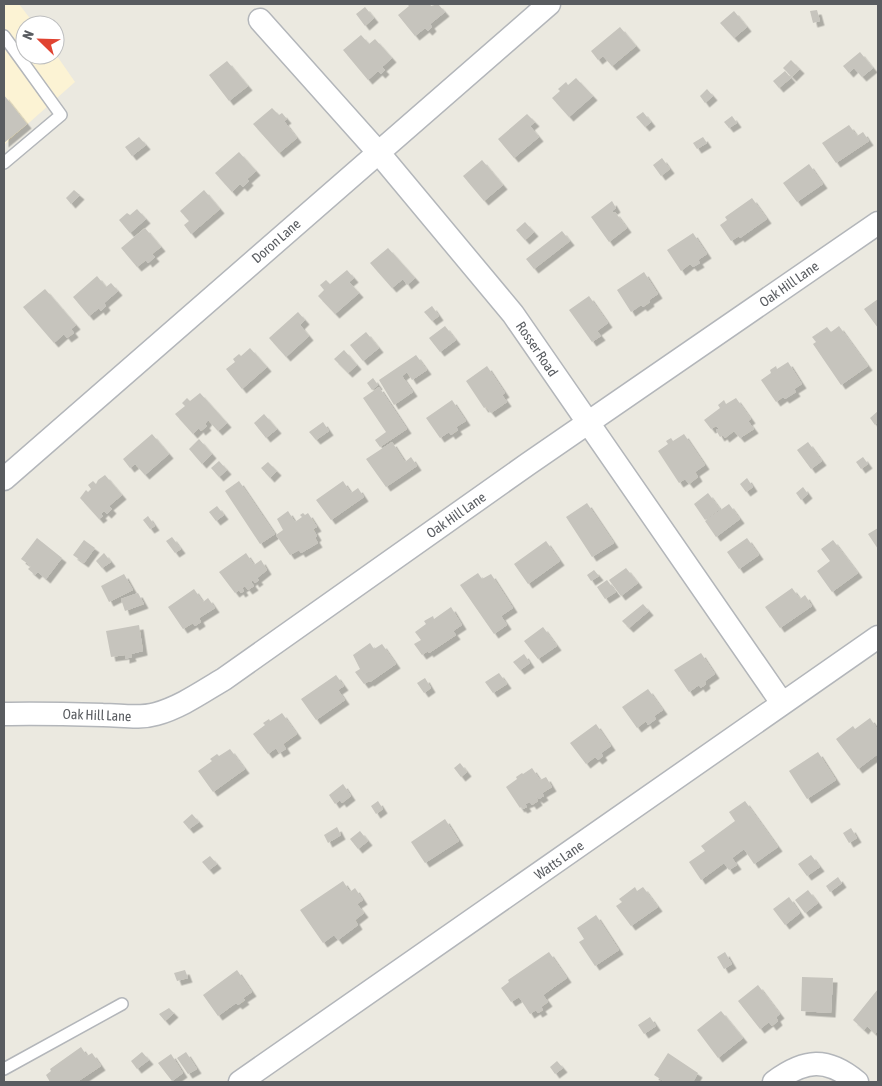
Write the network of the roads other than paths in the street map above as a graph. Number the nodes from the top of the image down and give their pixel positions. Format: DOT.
graph roads {
  1 [pos="549,4"];
  2 [pos="260,20"];
  3 [pos="4,36"];
  4 [pos="378,152"];
  5 [pos="4,163"];
  6 [pos="878,223"];
  7 [pos="588,423"];
  8 [pos="4,479"];
  9 [pos="878,637"];
  10 [pos="782,703"];
  11 [pos="4,714"];
  12 [pos="122,1004"];
  13 [pos="4,1069"];
  14 [pos="240,1082"];
  15 [pos="774,1082"];
  16 [pos="858,1082"];
  1 -- 4 [label="street, Doron Lane"];
  2 -- 4 [label="street, Rosser Road"];
  3 -- 5 [label="lane"];
  4 -- 7 [label="street, Rosser Road"];
  4 -- 8 [label="street, Doron Lane"];
  6 -- 7 [label="street, Oak Hill Lane"];
  7 -- 10 [label="street, Rosser Road"];
  7 -- 11 [label="street, Oak Hill Lane"];
  9 -- 10 [label="street, Watts Lane"];
  10 -- 14 [label="street, Watts Lane"];
  12 -- 13 [label="lane"];
  15 -- 16 [label="street"];
}
